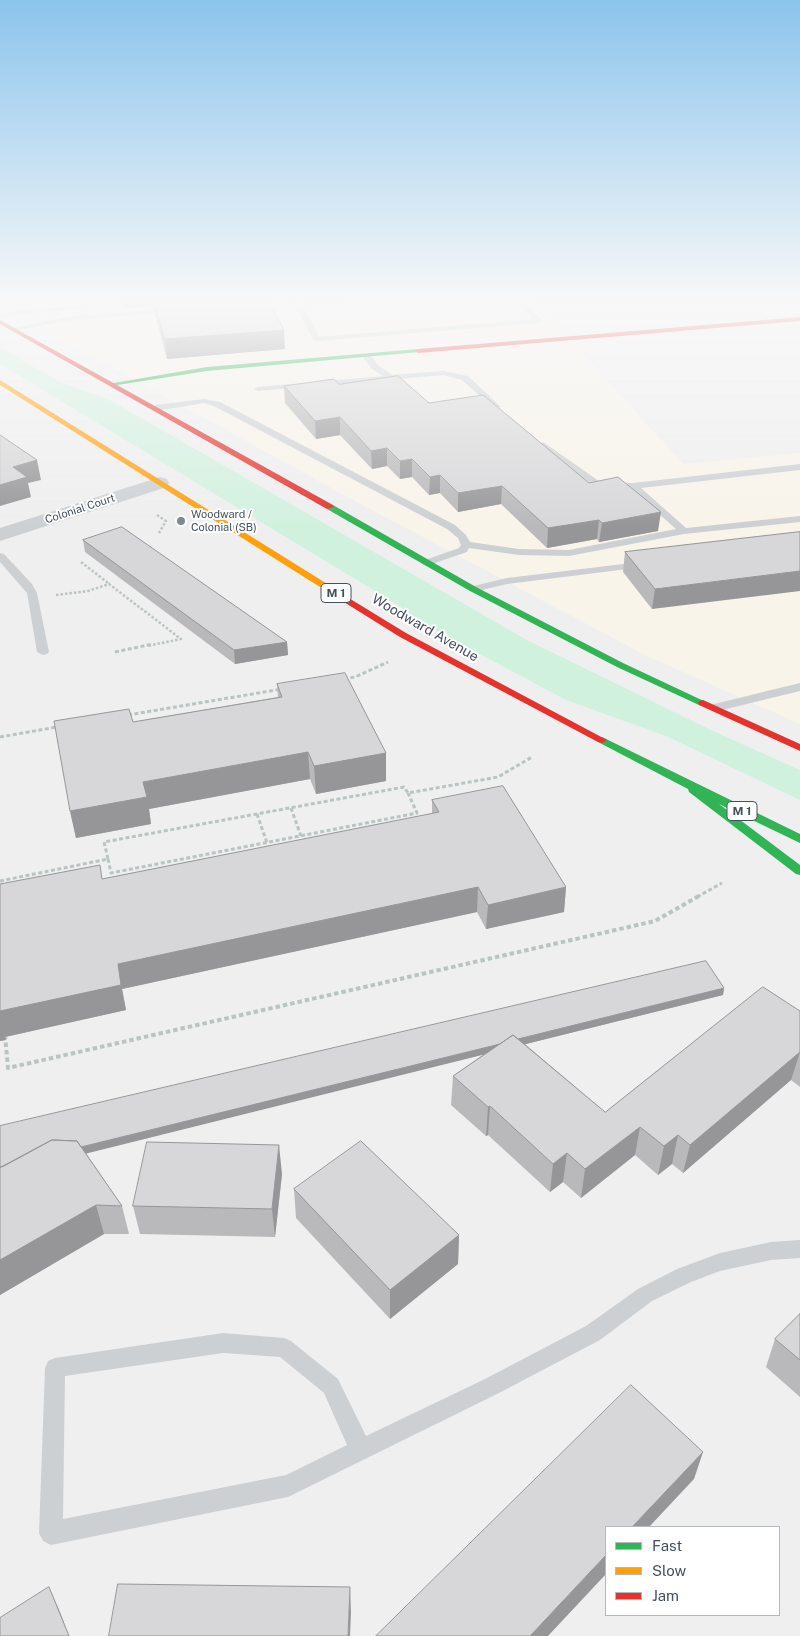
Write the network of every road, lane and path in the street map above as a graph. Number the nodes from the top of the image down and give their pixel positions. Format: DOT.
graph roads {
  1 [pos="93,374"];
  2 [pos="171,374"];
  3 [pos="386,374"];
  4 [pos="415,374"];
  5 [pos="448,374"];
  6 [pos="389,376"];
  7 [pos="0,382"];
  8 [pos="111,384"];
  9 [pos="258,389"];
  10 [pos="156,408"];
  11 [pos="501,410"];
  12 [pos="538,441"];
  13 [pos="800,467"];
  14 [pos="160,483"];
  15 [pos="633,486"];
  16 [pos="800,519"];
  17 [pos="684,532"];
  18 [pos="0,535"];
  19 [pos="466,545"];
  20 [pos="0,556"];
  21 [pos="81,562"];
  22 [pos="426,563"];
  23 [pos="654,563"];
  24 [pos="109,584"];
  25 [pos="473,589"];
  26 [pos="33,597"];
  27 [pos="43,652"];
  28 [pos="115,652"];
  29 [pos="388,662"];
  30 [pos="336,680"];
  31 [pos="800,687"];
  32 [pos="288,688"];
  33 [pos="784,690"];
  34 [pos="800,697"];
  35 [pos="714,708"];
  36 [pos="125,716"];
  37 [pos="58,727"];
  38 [pos="0,737"];
  39 [pos="800,748"];
  40 [pos="532,758"];
  41 [pos="684,783"];
  42 [pos="408,793"];
  43 [pos="291,808"];
  44 [pos="257,814"];
  45 [pos="301,836"];
  46 [pos="800,839"];
  47 [pos="267,842"];
  48 [pos="108,860"];
  49 [pos="800,871"];
  50 [pos="0,881"];
  51 [pos="722,883"];
  52 [pos="5,1031"];
  53 [pos="800,1249"];
  54 [pos="361,1451"];
  1 -- 8 [label="main road"];
  2 -- 8 [label="main road"];
  3 -- 6 [label="lane"];
  4 -- 6 [label="lane"];
  5 -- 11 [label="lane"];
  6 -- 9 [label="lane"];
  7 -- 14 [label="main road, Woodward Avenue / M 1"];
  8 -- 10 [label="main road"];
  10 -- 19 [label="lane"];
  10 -- 22 [label="main road"];
  12 -- 15 [label="lane"];
  13 -- 15 [label="lane"];
  14 -- 18 [label="street, Colonial Court"];
  14 -- 41 [label="main road, Woodward Avenue / M 1"];
  15 -- 17 [label="lane"];
  16 -- 17 [label="lane"];
  17 -- 19 [label="lane"];
  19 -- 22 [label="lane"];
  20 -- 26 [label="lane"];
  21 -- 24 [label="path"];
  22 -- 25 [label="main road"];
  23 -- 25 [label="lane"];
  24 -- 26 [label="path"];
  24 -- 28 [label="path"];
  25 -- 35 [label="main road"];
  26 -- 27 [label="lane"];
  29 -- 30 [label="path"];
  31 -- 33 [label="lane"];
  32 -- 36 [label="path"];
  33 -- 34 [label="lane"];
  33 -- 35 [label="lane"];
  35 -- 39 [label="main road"];
  37 -- 38 [label="path"];
  40 -- 42 [label="path"];
  41 -- 46 [label="main road, Woodward Avenue / M 1"];
  41 -- 49 [label="main road"];
  42 -- 43 [label="path"];
  42 -- 45 [label="path"];
  43 -- 44 [label="path"];
  43 -- 45 [label="path"];
  44 -- 47 [label="path"];
  44 -- 48 [label="path"];
  45 -- 47 [label="path"];
  47 -- 48 [label="path"];
  48 -- 50 [label="path"];
  51 -- 52 [label="path"];
  53 -- 54 [label="lane"];
  54 -- 54 [label="lane"];
}
